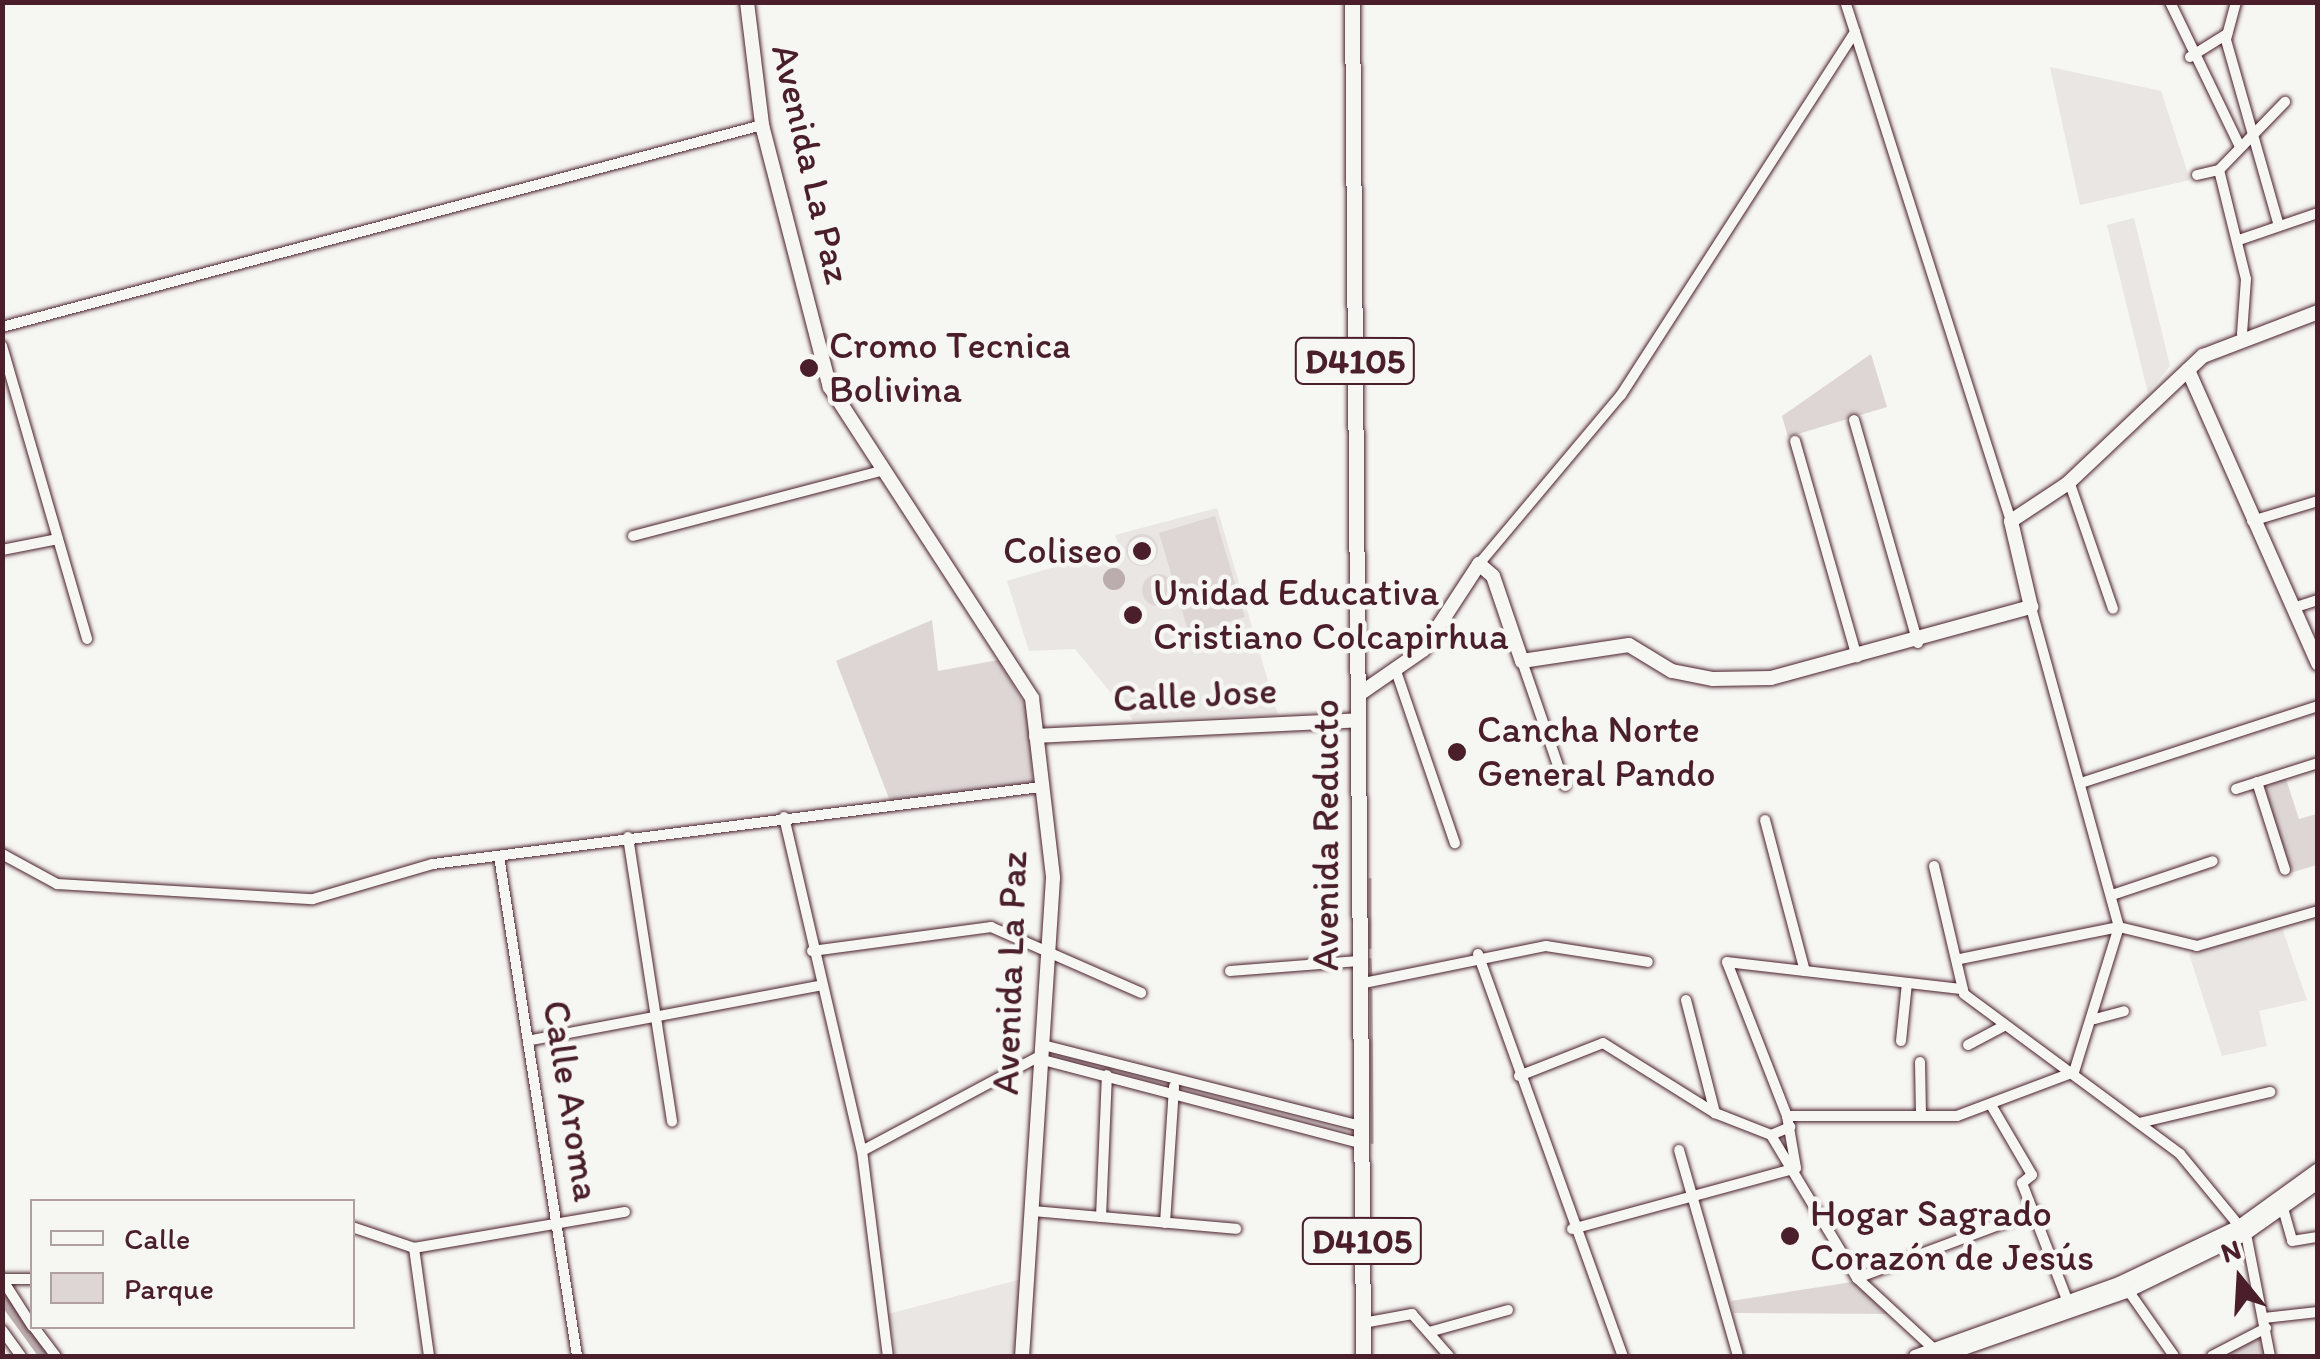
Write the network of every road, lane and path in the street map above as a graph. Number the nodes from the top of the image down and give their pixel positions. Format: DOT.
graph roads {
  1 [pos="747,2"];
  2 [pos="1352,2"];
  3 [pos="1846,2"];
  4 [pos="2170,2"];
  5 [pos="2236,2"];
  6 [pos="1855,32"];
  7 [pos="2228,34"];
  8 [pos="2190,57"];
  9 [pos="2285,102"];
  10 [pos="762,126"];
  11 [pos="2250,138"];
  12 [pos="2238,145"];
  13 [pos="2219,170"];
  14 [pos="2197,175"];
  15 [pos="2318,213"];
  16 [pos="2280,226"];
  17 [pos="2239,240"];
  18 [pos="2318,312"];
  19 [pos="2,327"];
  20 [pos="2242,334"];
  21 [pos="2,346"];
  22 [pos="2188,370"];
  23 [pos="1854,420"];
  24 [pos="1795,441"];
  25 [pos="884,470"];
  26 [pos="2070,481"];
  27 [pos="2318,501"];
  28 [pos="2011,521"];
  29 [pos="2252,521"];
  30 [pos="634,536"];
  31 [pos="58,539"];
  32 [pos="2,550"];
  33 [pos="1479,564"];
  34 [pos="2318,600"];
  35 [pos="2031,608"];
  36 [pos="2293,608"];
  37 [pos="2113,609"];
  38 [pos="87,639"];
  39 [pos="1918,644"];
  40 [pos="1858,658"];
  41 [pos="1522,661"];
  42 [pos="2318,664"];
  43 [pos="1397,674"];
  44 [pos="1358,695"];
  45 [pos="2318,706"];
  46 [pos="1358,720"];
  47 [pos="1036,736"];
  48 [pos="2318,763"];
  49 [pos="2084,782"];
  50 [pos="2257,782"];
  51 [pos="1565,786"];
  52 [pos="1040,787"];
  53 [pos="2236,789"];
  54 [pos="784,817"];
  55 [pos="1764,820"];
  56 [pos="628,837"];
  57 [pos="1455,843"];
  58 [pos="2,854"];
  59 [pos="499,856"];
  60 [pos="2214,861"];
  61 [pos="1934,866"];
  62 [pos="2285,870"];
  63 [pos="2115,894"];
  64 [pos="2318,911"];
  65 [pos="2119,926"];
  66 [pos="812,951"];
  67 [pos="1049,951"];
  68 [pos="1478,954"];
  69 [pos="1960,960"];
  70 [pos="1359,961"];
  71 [pos="1648,962"];
  72 [pos="1230,971"];
  73 [pos="1806,971"];
  74 [pos="1907,983"];
  75 [pos="1359,984"];
  76 [pos="819,986"];
  77 [pos="1962,989"];
  78 [pos="1141,993"];
  79 [pos="1686,1000"];
  80 [pos="2124,1012"];
  81 [pos="2095,1019"];
  82 [pos="653,1022"];
  83 [pos="2003,1026"];
  84 [pos="532,1040"];
  85 [pos="1901,1040"];
  86 [pos="1968,1045"];
  87 [pos="1043,1053"];
  88 [pos="1920,1062"];
  89 [pos="2074,1072"];
  90 [pos="1108,1076"];
  91 [pos="1519,1076"];
  92 [pos="1174,1086"];
  93 [pos="2270,1092"];
  94 [pos="1991,1105"];
  95 [pos="1921,1112"];
  96 [pos="1715,1113"];
  97 [pos="1788,1121"];
  98 [pos="672,1122"];
  99 [pos="2139,1123"];
  100 [pos="1360,1134"];
  101 [pos="1771,1135"];
  102 [pos="1679,1150"];
  103 [pos="862,1151"];
  104 [pos="1796,1168"];
  105 [pos="2318,1169"];
  106 [pos="2318,1183"];
  107 [pos="1692,1194"];
  108 [pos="2282,1204"];
  109 [pos="1032,1211"];
  110 [pos="2036,1211"];
  111 [pos="624,1212"];
  112 [pos="1101,1217"];
  113 [pos="1165,1223"];
  114 [pos="560,1227"];
  115 [pos="355,1228"];
  116 [pos="1236,1229"];
  117 [pos="1572,1229"];
  118 [pos="2242,1230"];
  119 [pos="2318,1237"];
  120 [pos="414,1248"];
  121 [pos="1857,1278"];
  122 [pos="3,1279"];
  123 [pos="30,1279"];
  124 [pos="2125,1286"];
  125 [pos="2069,1306"];
  126 [pos="1508,1310"];
  127 [pos="2318,1312"];
  128 [pos="30,1321"];
  129 [pos="1364,1323"];
  130 [pos="2265,1323"];
  131 [pos="35,1329"];
  132 [pos="2,1330"];
  133 [pos="1429,1332"];
  134 [pos="1938,1353"];
  135 [pos="21,1356"];
  136 [pos="56,1356"];
  137 [pos="430,1356"];
  138 [pos="578,1356"];
  139 [pos="888,1356"];
  140 [pos="1022,1356"];
  141 [pos="1363,1356"];
  142 [pos="1449,1356"];
  143 [pos="1623,1356"];
  144 [pos="1738,1356"];
  145 [pos="1915,1356"];
  146 [pos="2174,1356"];
  147 [pos="2212,1356"];
  148 [pos="2270,1356"];
  1 -- 10 [label="main road, Avenida La Paz"];
  2 -- 44 [label="main road, Avenida Reducto / D4105"];
  3 -- 6 [label="street"];
  4 -- 8 [label="street"];
  5 -- 7 [label="street"];
  6 -- 28 [label="street"];
  6 -- 33 [label="street"];
  7 -- 8 [label="street"];
  7 -- 11 [label="street"];
  8 -- 12 [label="street"];
  9 -- 11 [label="street"];
  10 -- 19 [label="street"];
  10 -- 25 [label="main road, Avenida La Paz"];
  11 -- 12 [label="street"];
  11 -- 16 [label="street"];
  12 -- 13 [label="street"];
  13 -- 14 [label="street"];
  13 -- 17 [label="street"];
  15 -- 16 [label="street"];
  16 -- 17 [label="street"];
  17 -- 20 [label="street"];
  18 -- 20 [label="main road"];
  20 -- 22 [label="main road"];
  21 -- 31 [label="street"];
  22 -- 26 [label="main road"];
  22 -- 29 [label="main road"];
  23 -- 39 [label="street"];
  24 -- 40 [label="street"];
  25 -- 30 [label="street"];
  25 -- 47 [label="main road, Avenida La Paz"];
  26 -- 28 [label="main road"];
  26 -- 37 [label="street"];
  27 -- 29 [label="street"];
  28 -- 35 [label="main road"];
  29 -- 36 [label="main road"];
  31 -- 32 [label="street"];
  31 -- 38 [label="street"];
  33 -- 41 [label="main road"];
  33 -- 43 [label="main road"];
  34 -- 36 [label="street"];
  35 -- 39 [label="main road"];
  35 -- 49 [label="street"];
  36 -- 42 [label="main road"];
  39 -- 40 [label="main road"];
  40 -- 41 [label="main road"];
  41 -- 51 [label="street"];
  43 -- 44 [label="main road"];
  43 -- 57 [label="street"];
  44 -- 46 [label="main road, Avenida Reducto / D4105"];
  45 -- 49 [label="street"];
  46 -- 47 [label="main road, Calle Jose"];
  46 -- 70 [label="main road, Avenida Reducto / D4105"];
  47 -- 52 [label="main road, Avenida La Paz"];
  48 -- 50 [label="street"];
  49 -- 63 [label="street"];
  50 -- 53 [label="street"];
  50 -- 62 [label="street"];
  52 -- 54 [label="street"];
  52 -- 67 [label="main road, Avenida La Paz"];
  54 -- 56 [label="street"];
  54 -- 66 [label="street"];
  55 -- 73 [label="street"];
  56 -- 59 [label="street"];
  56 -- 82 [label="street"];
  58 -- 59 [label="street"];
  59 -- 84 [label="street, Calle Aroma"];
  60 -- 63 [label="street"];
  61 -- 69 [label="street"];
  63 -- 65 [label="street"];
  64 -- 65 [label="street"];
  65 -- 69 [label="street"];
  65 -- 81 [label="street"];
  66 -- 67 [label="street"];
  66 -- 76 [label="street"];
  67 -- 78 [label="street"];
  67 -- 87 [label="main road, Avenida La Paz"];
  68 -- 71 [label="street"];
  68 -- 75 [label="street"];
  68 -- 91 [label="street"];
  69 -- 77 [label="street"];
  70 -- 72 [label="street"];
  70 -- 75 [label="main road, Avenida Reducto / D4105"];
  73 -- 74 [label="street"];
  73 -- 97 [label="street"];
  74 -- 77 [label="street"];
  74 -- 85 [label="street"];
  75 -- 100 [label="main road, Avenida Reducto / D4105"];
  76 -- 82 [label="street"];
  76 -- 103 [label="street"];
  77 -- 83 [label="street"];
  79 -- 96 [label="street"];
  80 -- 81 [label="street"];
  81 -- 89 [label="street"];
  82 -- 84 [label="street"];
  82 -- 98 [label="street"];
  83 -- 86 [label="street"];
  83 -- 89 [label="street"];
  84 -- 114 [label="street, Calle Aroma"];
  87 -- 90 [label="street"];
  87 -- 92 [label="street"];
  87 -- 103 [label="street"];
  87 -- 109 [label="main road, Avenida La Paz"];
  88 -- 95 [label="street"];
  89 -- 94 [label="street"];
  89 -- 99 [label="street"];
  90 -- 92 [label="street"];
  90 -- 112 [label="street"];
  91 -- 96 [label="street"];
  91 -- 117 [label="street"];
  92 -- 100 [label="street"];
  92 -- 113 [label="street"];
  93 -- 99 [label="street"];
  94 -- 95 [label="street"];
  94 -- 110 [label="street"];
  95 -- 97 [label="street"];
  96 -- 101 [label="street"];
  97 -- 101 [label="street"];
  97 -- 104 [label="street"];
  99 -- 118 [label="street"];
  100 -- 129 [label="main road, D4105"];
  101 -- 104 [label="street"];
  102 -- 107 [label="street"];
  103 -- 139 [label="street"];
  104 -- 107 [label="street"];
  104 -- 121 [label="street"];
  105 -- 108 [label="street"];
  106 -- 108 [label="street"];
  107 -- 117 [label="street"];
  107 -- 144 [label="street"];
  108 -- 118 [label="street"];
  108 -- 119 [label="street"];
  109 -- 112 [label="street"];
  109 -- 140 [label="main road, Avenida La Paz"];
  110 -- 121 [label="street"];
  110 -- 125 [label="street"];
  111 -- 114 [label="street"];
  112 -- 113 [label="street"];
  113 -- 116 [label="street"];
  114 -- 120 [label="street"];
  114 -- 138 [label="street, Calle Aroma"];
  115 -- 120 [label="street"];
  117 -- 143 [label="street"];
  118 -- 124 [label="street"];
  118 -- 130 [label="street"];
  120 -- 137 [label="street"];
  121 -- 134 [label="street"];
  122 -- 123 [label="street"];
  122 -- 128 [label="street"];
  124 -- 125 [label="street"];
  124 -- 146 [label="street"];
  125 -- 134 [label="street"];
  126 -- 133 [label="street"];
  127 -- 130 [label="street"];
  129 -- 133 [label="street"];
  129 -- 141 [label="main road, D4105"];
  130 -- 147 [label="street"];
  130 -- 148 [label="street"];
  131 -- 136 [label="street"];
  132 -- 135 [label="street"];
  133 -- 142 [label="street"];
  134 -- 145 [label="street"];
}
